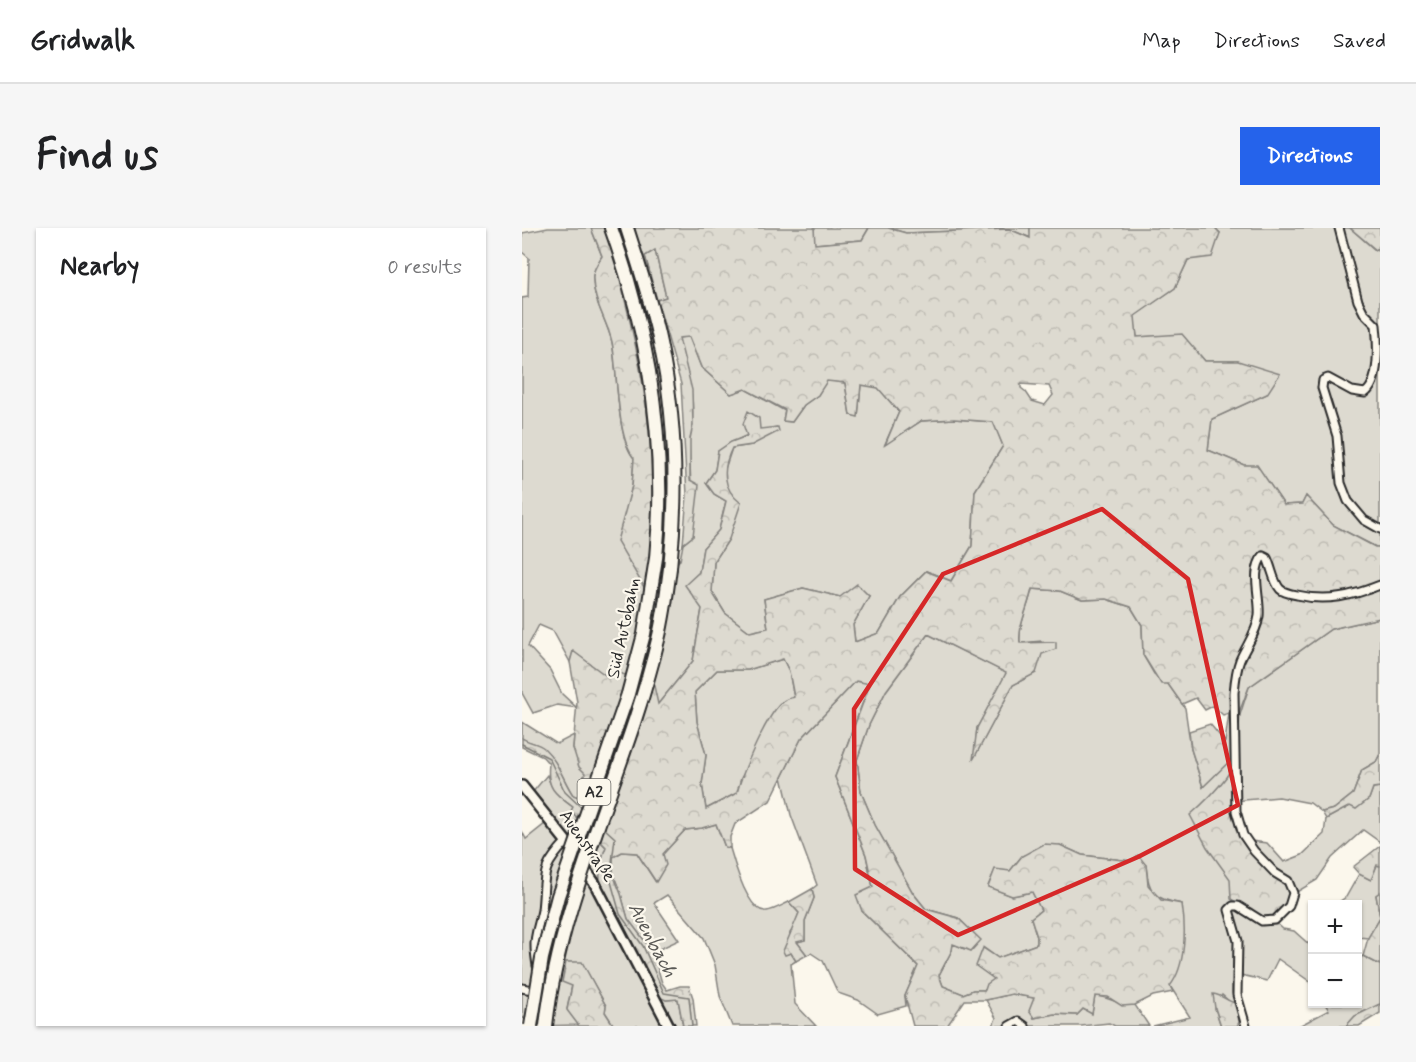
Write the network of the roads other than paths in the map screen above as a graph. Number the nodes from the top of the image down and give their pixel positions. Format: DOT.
graph roads {
  1 [pos="611,228"];
  2 [pos="627,228"];
  3 [pos="1339,228"];
  4 [pos="1380,529"];
  5 [pos="1380,585"];
  6 [pos="522,786"];
  7 [pos="566,842"];
  8 [pos="522,988"];
  9 [pos="532,990"];
  10 [pos="531,1026"];
  11 [pos="548,1026"];
  12 [pos="669,1026"];
  13 [pos="1010,1026"];
  14 [pos="1025,1026"];
  15 [pos="1246,1026"];
  1 -- 10 [label="highway, Süd Autobahn / A2, bridge"];
  2 -- 11 [label="highway, Süd Autobahn / A2, bridge"];
  3 -- 4 [label="street"];
  5 -- 15 [label="street"];
  6 -- 7 [label="street, Auenstraße"];
  7 -- 9 [label="street"];
  7 -- 12 [label="street, Auenstraße"];
  8 -- 9 [label="street"];
  9 -- 11 [label="street"];
  13 -- 14 [label="street"];
}
